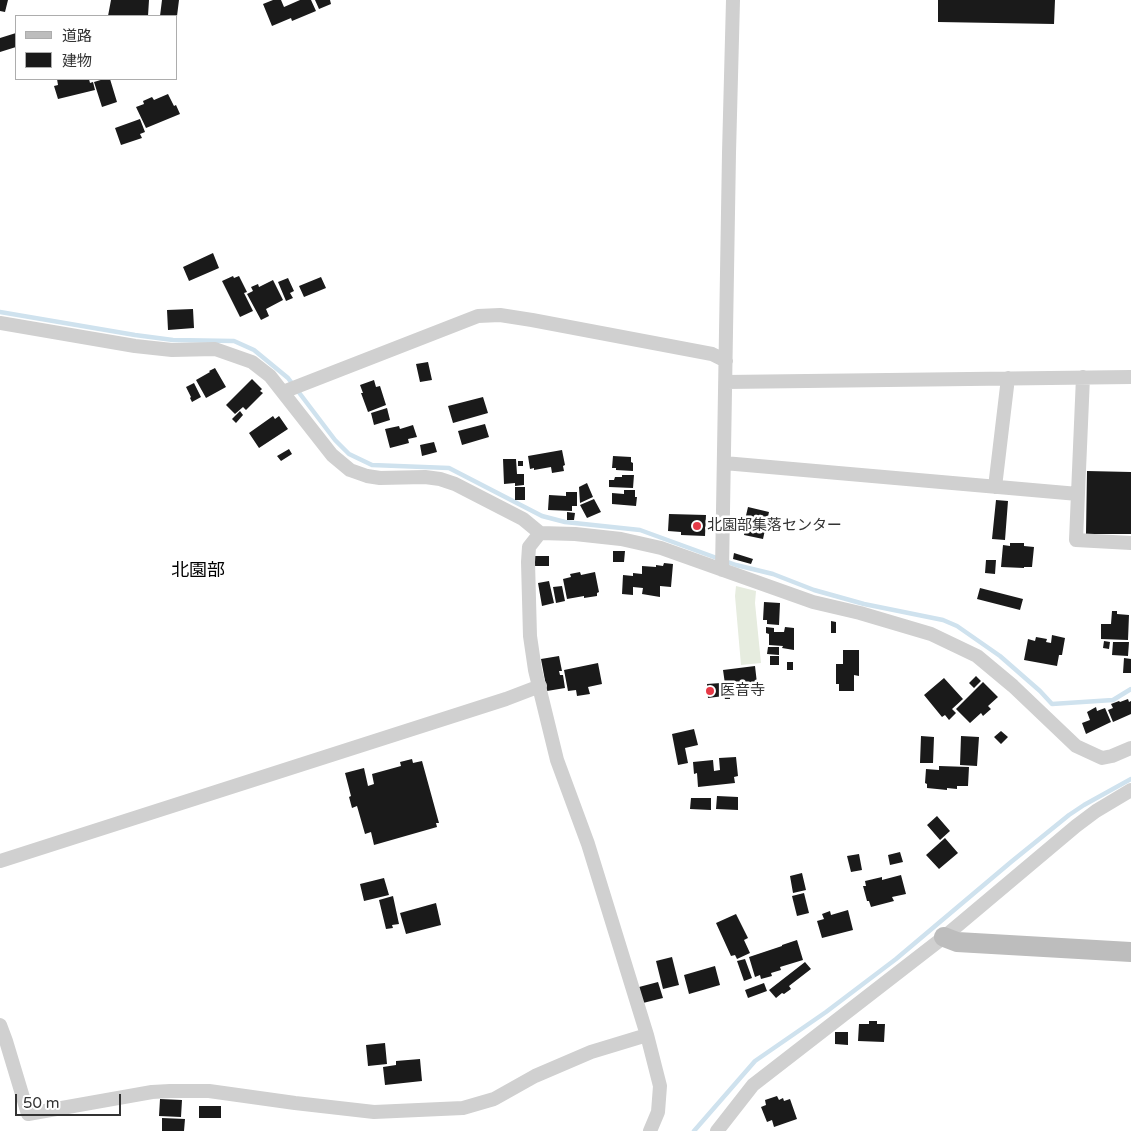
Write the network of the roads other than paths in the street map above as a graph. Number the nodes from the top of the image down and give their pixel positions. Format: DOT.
graph roads {
  1 [pos="733,0"];
  2 [pos="0,323"];
  3 [pos="726,361"];
  4 [pos="1131,377"];
  5 [pos="1008,378"];
  6 [pos="1083,378"];
  7 [pos="726,382"];
  8 [pos="283,392"];
  9 [pos="724,463"];
  10 [pos="996,487"];
  11 [pos="1078,494"];
  12 [pos="540,533"];
  13 [pos="1131,543"];
  14 [pos="722,570"];
  15 [pos="540,686"];
  16 [pos="1131,748"];
  17 [pos="1131,790"];
  18 [pos="0,861"];
  19 [pos="944,937"];
  20 [pos="1131,952"];
  21 [pos="0,1025"];
  22 [pos="647,1035"];
  23 [pos="650,1131"];
  24 [pos="717,1131"];
  1 -- 3 [label="street"];
  2 -- 8 [label="street"];
  3 -- 7 [label="street"];
  3 -- 8 [label="street"];
  4 -- 6 [label="street"];
  5 -- 6 [label="street"];
  5 -- 7 [label="street"];
  5 -- 10 [label="street"];
  6 -- 11 [label="street"];
  7 -- 9 [label="street"];
  8 -- 12 [label="street"];
  9 -- 10 [label="street"];
  9 -- 14 [label="street"];
  10 -- 11 [label="street"];
  11 -- 13 [label="street"];
  12 -- 14 [label="street"];
  12 -- 15 [label="street"];
  14 -- 16 [label="street"];
  15 -- 18 [label="street"];
  15 -- 22 [label="street"];
  17 -- 19 [label="street"];
  19 -- 20 [label="street"];
  19 -- 24 [label="street"];
  21 -- 22 [label="street"];
  22 -- 23 [label="street"];
}
